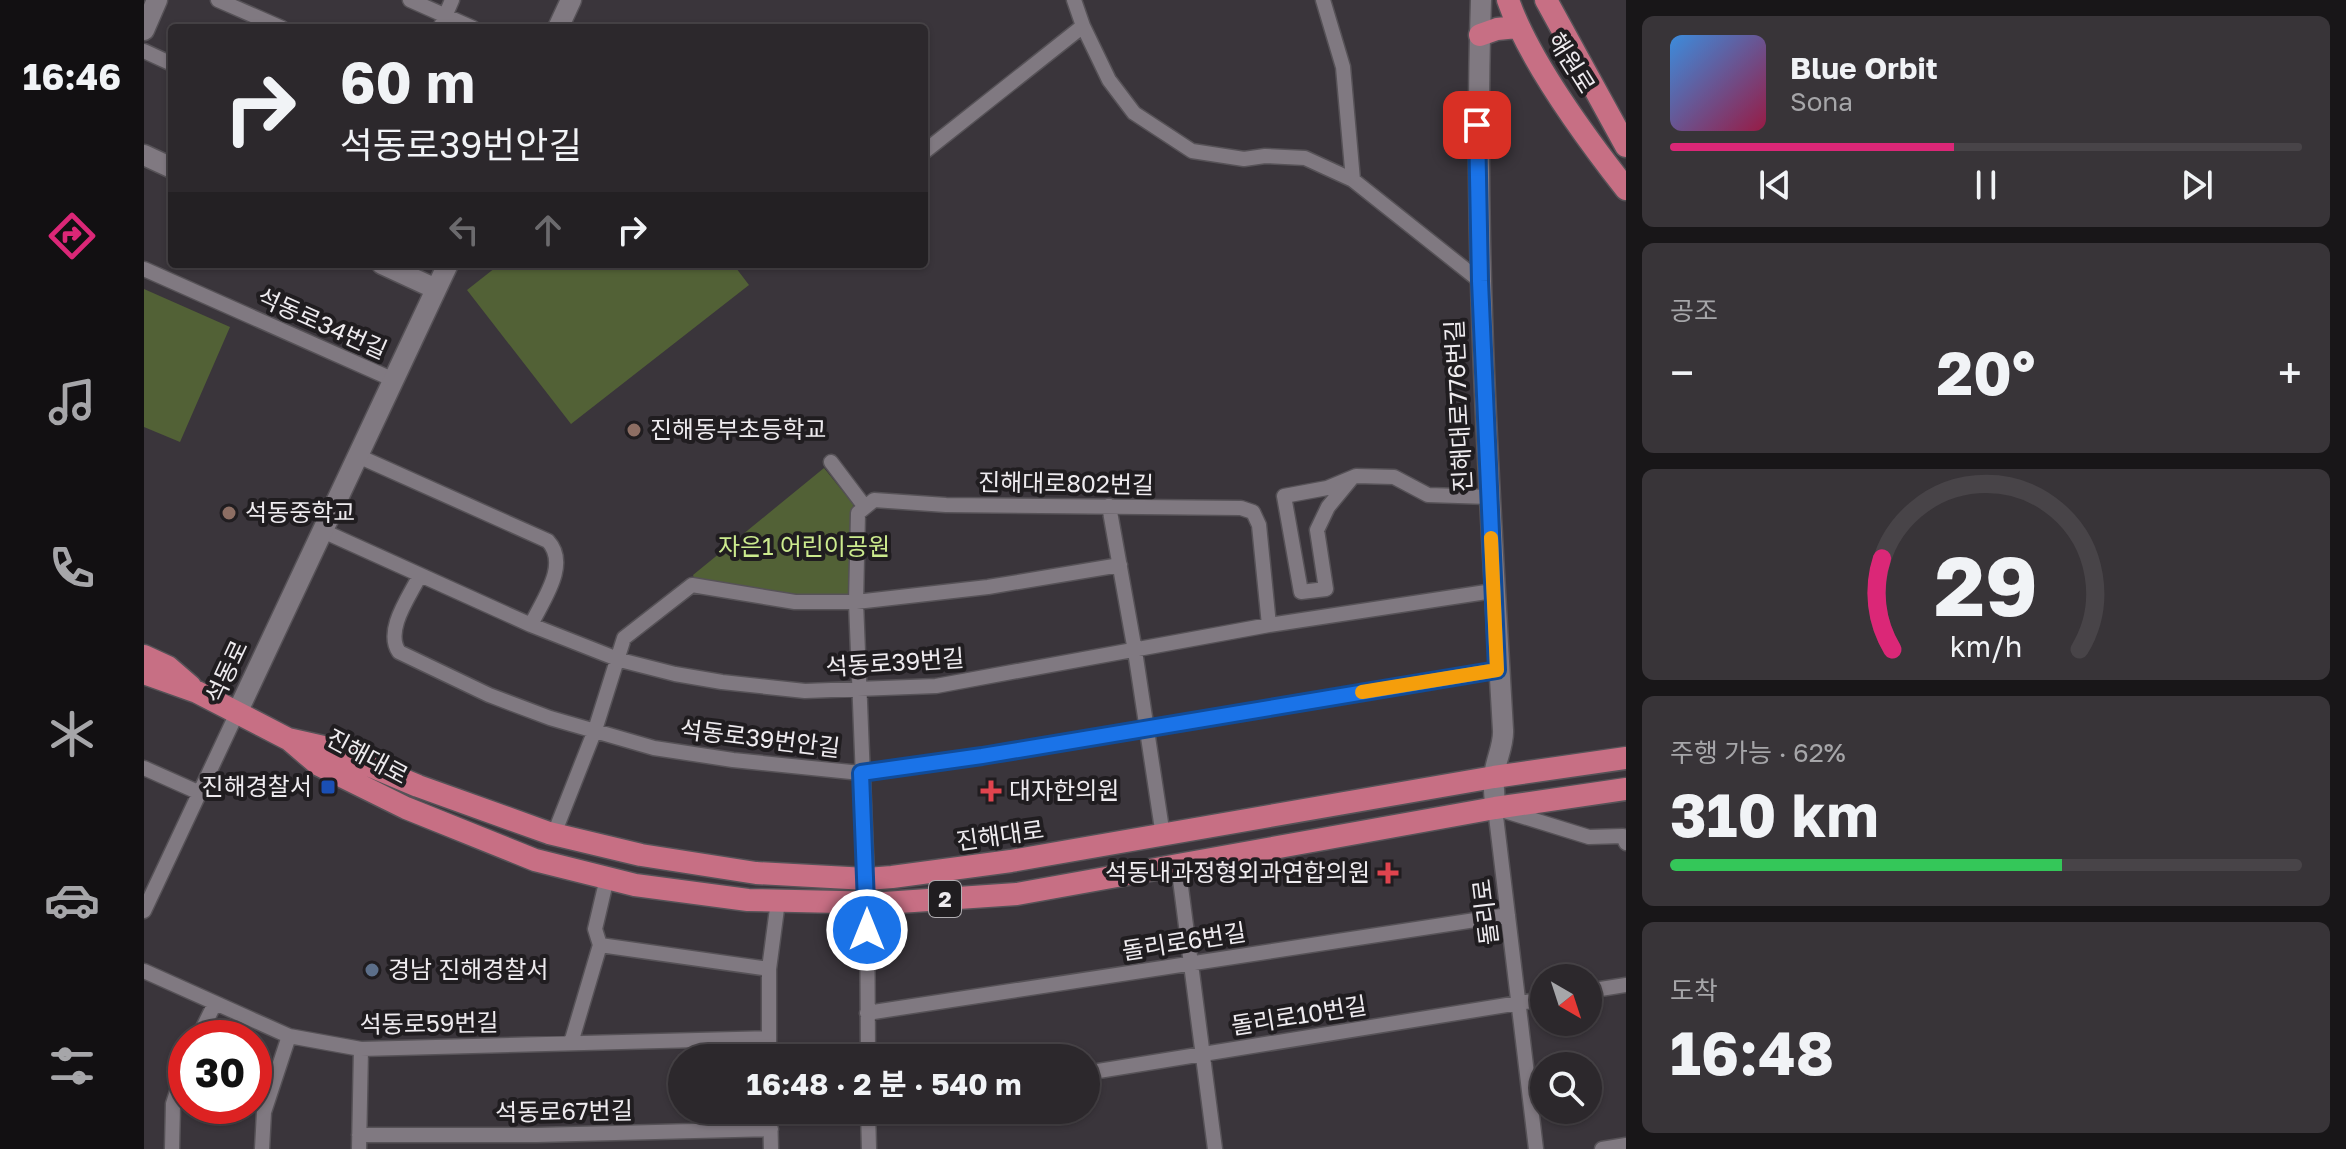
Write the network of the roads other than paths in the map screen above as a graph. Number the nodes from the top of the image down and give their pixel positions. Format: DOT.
graph roads {
  1 [pos="157,0"];
  2 [pos="218,0"];
  3 [pos="410,0"];
  4 [pos="452,0"];
  5 [pos="571,0"];
  6 [pos="1074,0"];
  7 [pos="1323,0"];
  8 [pos="1481,0"];
  9 [pos="1508,0"];
  10 [pos="1546,0"];
  11 [pos="442,22"];
  12 [pos="273,24"];
  13 [pos="560,24"];
  14 [pos="1083,26"];
  15 [pos="1517,27"];
  16 [pos="144,30"];
  17 [pos="1480,35"];
  18 [pos="144,51"];
  19 [pos="168,62"];
  20 [pos="1626,146"];
  21 [pos="928,149"];
  22 [pos="144,155"];
  23 [pos="168,166"];
  24 [pos="1353,180"];
  25 [pos="1626,189"];
  26 [pos="391,268"];
  27 [pos="446,268"];
  28 [pos="144,269"];
  29 [pos="1480,281"];
  30 [pos="436,289"];
  31 [pos="394,380"];
  32 [pos="358,456"];
  33 [pos="831,462"];
  34 [pos="1351,479"];
  35 [pos="1489,497"];
  36 [pos="1109,506"];
  37 [pos="865,507"];
  38 [pos="323,531"];
  39 [pos="1120,565"];
  40 [pos="420,575"];
  41 [pos="1493,591"];
  42 [pos="856,602"];
  43 [pos="531,625"];
  44 [pos="1269,625"];
  45 [pos="1135,651"];
  46 [pos="620,660"];
  47 [pos="1497,670"];
  48 [pos="145,671"];
  49 [pos="859,689"];
  50 [pos="237,713"];
  51 [pos="1147,728"];
  52 [pos="595,730"];
  53 [pos="288,739"];
  54 [pos="1626,758"];
  55 [pos="144,768"];
  56 [pos="861,773"];
  57 [pos="1494,777"];
  58 [pos="1626,789"];
  59 [pos="200,793"];
  60 [pos="1495,808"];
  61 [pos="554,834"];
  62 [pos="1163,836"];
  63 [pos="1626,843"];
  64 [pos="1178,864"];
  65 [pos="607,878"];
  66 [pos="867,879"];
  67 [pos="778,901"];
  68 [pos="867,902"];
  69 [pos="144,911"];
  70 [pos="1508,915"];
  71 [pos="600,945"];
  72 [pos="1191,963"];
  73 [pos="769,969"];
  74 [pos="144,971"];
  75 [pos="1626,985"];
  76 [pos="1602,989"];
  77 [pos="1530,1001"];
  78 [pos="215,1003"];
  79 [pos="1519,1003"];
  80 [pos="867,1013"];
  81 [pos="207,1020"];
  82 [pos="289,1036"];
  83 [pos="769,1038"];
  84 [pos="571,1043"];
  85 [pos="769,1044"];
  86 [pos="868,1044"];
  87 [pos="361,1049"];
  88 [pos="1204,1054"];
  89 [pos="1100,1071"];
  90 [pos="173,1124"];
  91 [pos="771,1124"];
  92 [pos="868,1124"];
  93 [pos="771,1129"];
  94 [pos="649,1132"];
  95 [pos="359,1142"];
  96 [pos="537,1142"];
  97 [pos="1626,1145"];
  98 [pos="172,1149"];
  99 [pos="262,1149"];
  100 [pos="650,1149"];
  101 [pos="771,1149"];
  102 [pos="869,1149"];
  103 [pos="1215,1149"];
  104 [pos="1536,1149"];
  105 [pos="1602,1149"];
  1 -- 16 [label="main road"];
  2 -- 12 [label="street"];
  3 -- 11 [label="street"];
  4 -- 11 [label="street"];
  5 -- 13 [label="main road"];
  6 -- 14 [label="street"];
  7 -- 24 [label="street"];
  8 -- 17 [label="main road, 진해대로776번길"];
  9 -- 15 [label="main road, 해원로"];
  10 -- 20 [label="main road"];
  14 -- 21 [label="street"];
  14 -- 24 [label="street"];
  15 -- 17 [label="main road"];
  15 -- 25 [label="main road, 해원로"];
  17 -- 29 [label="main road, 진해대로776번길"];
  18 -- 19 [label="street"];
  22 -- 23 [label="main road"];
  24 -- 29 [label="street"];
  26 -- 30 [label="main road"];
  27 -- 30 [label="main road, 석동로"];
  28 -- 31 [label="street, 석동로34번길"];
  29 -- 35 [label="main road, 진해대로776번길"];
  30 -- 31 [label="main road, 석동로"];
  31 -- 32 [label="main road, 석동로"];
  32 -- 38 [label="main road, 석동로"];
  32 -- 43 [label="street"];
  33 -- 37 [label="street"];
  34 -- 34 [label="street"];
  34 -- 35 [label="street"];
  35 -- 41 [label="main road, 진해대로776번길"];
  36 -- 37 [label="street, 진해대로802번길"];
  36 -- 39 [label="street"];
  36 -- 44 [label="street, 진해대로802번길"];
  37 -- 42 [label="street"];
  38 -- 40 [label="street, 석동로39번길"];
  38 -- 50 [label="main road, 석동로"];
  39 -- 42 [label="street"];
  39 -- 45 [label="street"];
  40 -- 43 [label="street, 석동로39번길"];
  40 -- 52 [label="street, 석동로39번안길"];
  41 -- 44 [label="street, 석동로39번길"];
  41 -- 47 [label="main road, 진해대로776번길"];
  42 -- 46 [label="street"];
  42 -- 49 [label="street"];
  43 -- 46 [label="street, 석동로39번길"];
  44 -- 45 [label="street, 석동로39번길"];
  45 -- 49 [label="street, 석동로39번길"];
  45 -- 51 [label="street"];
  46 -- 49 [label="street, 석동로39번길"];
  46 -- 52 [label="street"];
  47 -- 51 [label="street, 석동로39번안길"];
  47 -- 57 [label="main road, 진해대로776번길"];
  48 -- 50 [label="main road, 2"];
  49 -- 56 [label="street"];
  50 -- 53 [label="main road, 2"];
  50 -- 59 [label="street, 석동로"];
  51 -- 56 [label="street, 석동로39번안길"];
  51 -- 62 [label="street"];
  52 -- 56 [label="street, 석동로39번안길"];
  52 -- 61 [label="street"];
  53 -- 61 [label="main road, 진해대로 / 2"];
  53 -- 65 [label="main road, 진해대로 / 2"];
  54 -- 57 [label="main road, 진해대로 / 2"];
  55 -- 59 [label="street"];
  56 -- 66 [label="street"];
  57 -- 60 [label="main road, 진해대로776번길"];
  57 -- 62 [label="main road, 진해대로 / 2"];
  58 -- 60 [label="main road, 진해대로 / 2"];
  59 -- 69 [label="street, 석동로"];
  60 -- 63 [label="street"];
  60 -- 64 [label="main road, 진해대로 / 2"];
  60 -- 70 [label="street, 돌리로"];
  61 -- 66 [label="main road, 진해대로 / 2"];
  62 -- 66 [label="main road, 진해대로 / 2"];
  64 -- 68 [label="main road, 진해대로 / 2"];
  64 -- 72 [label="street"];
  65 -- 67 [label="main road, 진해대로 / 2"];
  65 -- 71 [label="street"];
  66 -- 68 [label="street"];
  67 -- 68 [label="main road, 진해대로 / 2"];
  67 -- 73 [label="street"];
  68 -- 80 [label="street"];
  70 -- 72 [label="street, 돌리로6번길"];
  70 -- 79 [label="street, 돌리로"];
  71 -- 73 [label="street"];
  71 -- 84 [label="street"];
  72 -- 80 [label="street, 돌리로6번길"];
  72 -- 88 [label="street"];
  73 -- 83 [label="street"];
  74 -- 78 [label="street, 석동로59번길"];
  75 -- 76 [label="street"];
  77 -- 79 [label="street, 돌리로10번길"];
  78 -- 81 [label="street"];
  78 -- 82 [label="street, 석동로59번길"];
  79 -- 88 [label="street, 돌리로10번길"];
  79 -- 104 [label="street, 돌리로"];
  80 -- 86 [label="street"];
  82 -- 87 [label="street, 석동로59번길"];
  82 -- 99 [label="street"];
  83 -- 84 [label="street, 석동로59번길"];
  83 -- 85 [label="street"];
  84 -- 87 [label="street, 석동로59번길"];
  87 -- 95 [label="street"];
  88 -- 89 [label="street, 돌리로10번길"];
  88 -- 103 [label="street"];
  90 -- 98 [label="street"];
  91 -- 93 [label="street"];
  92 -- 102 [label="street"];
  93 -- 94 [label="street, 석동로67번길"];
  93 -- 101 [label="street"];
  94 -- 96 [label="street, 석동로67번길"];
  94 -- 100 [label="street"];
  95 -- 96 [label="street, 석동로67번길"];
  97 -- 105 [label="street"];
}
